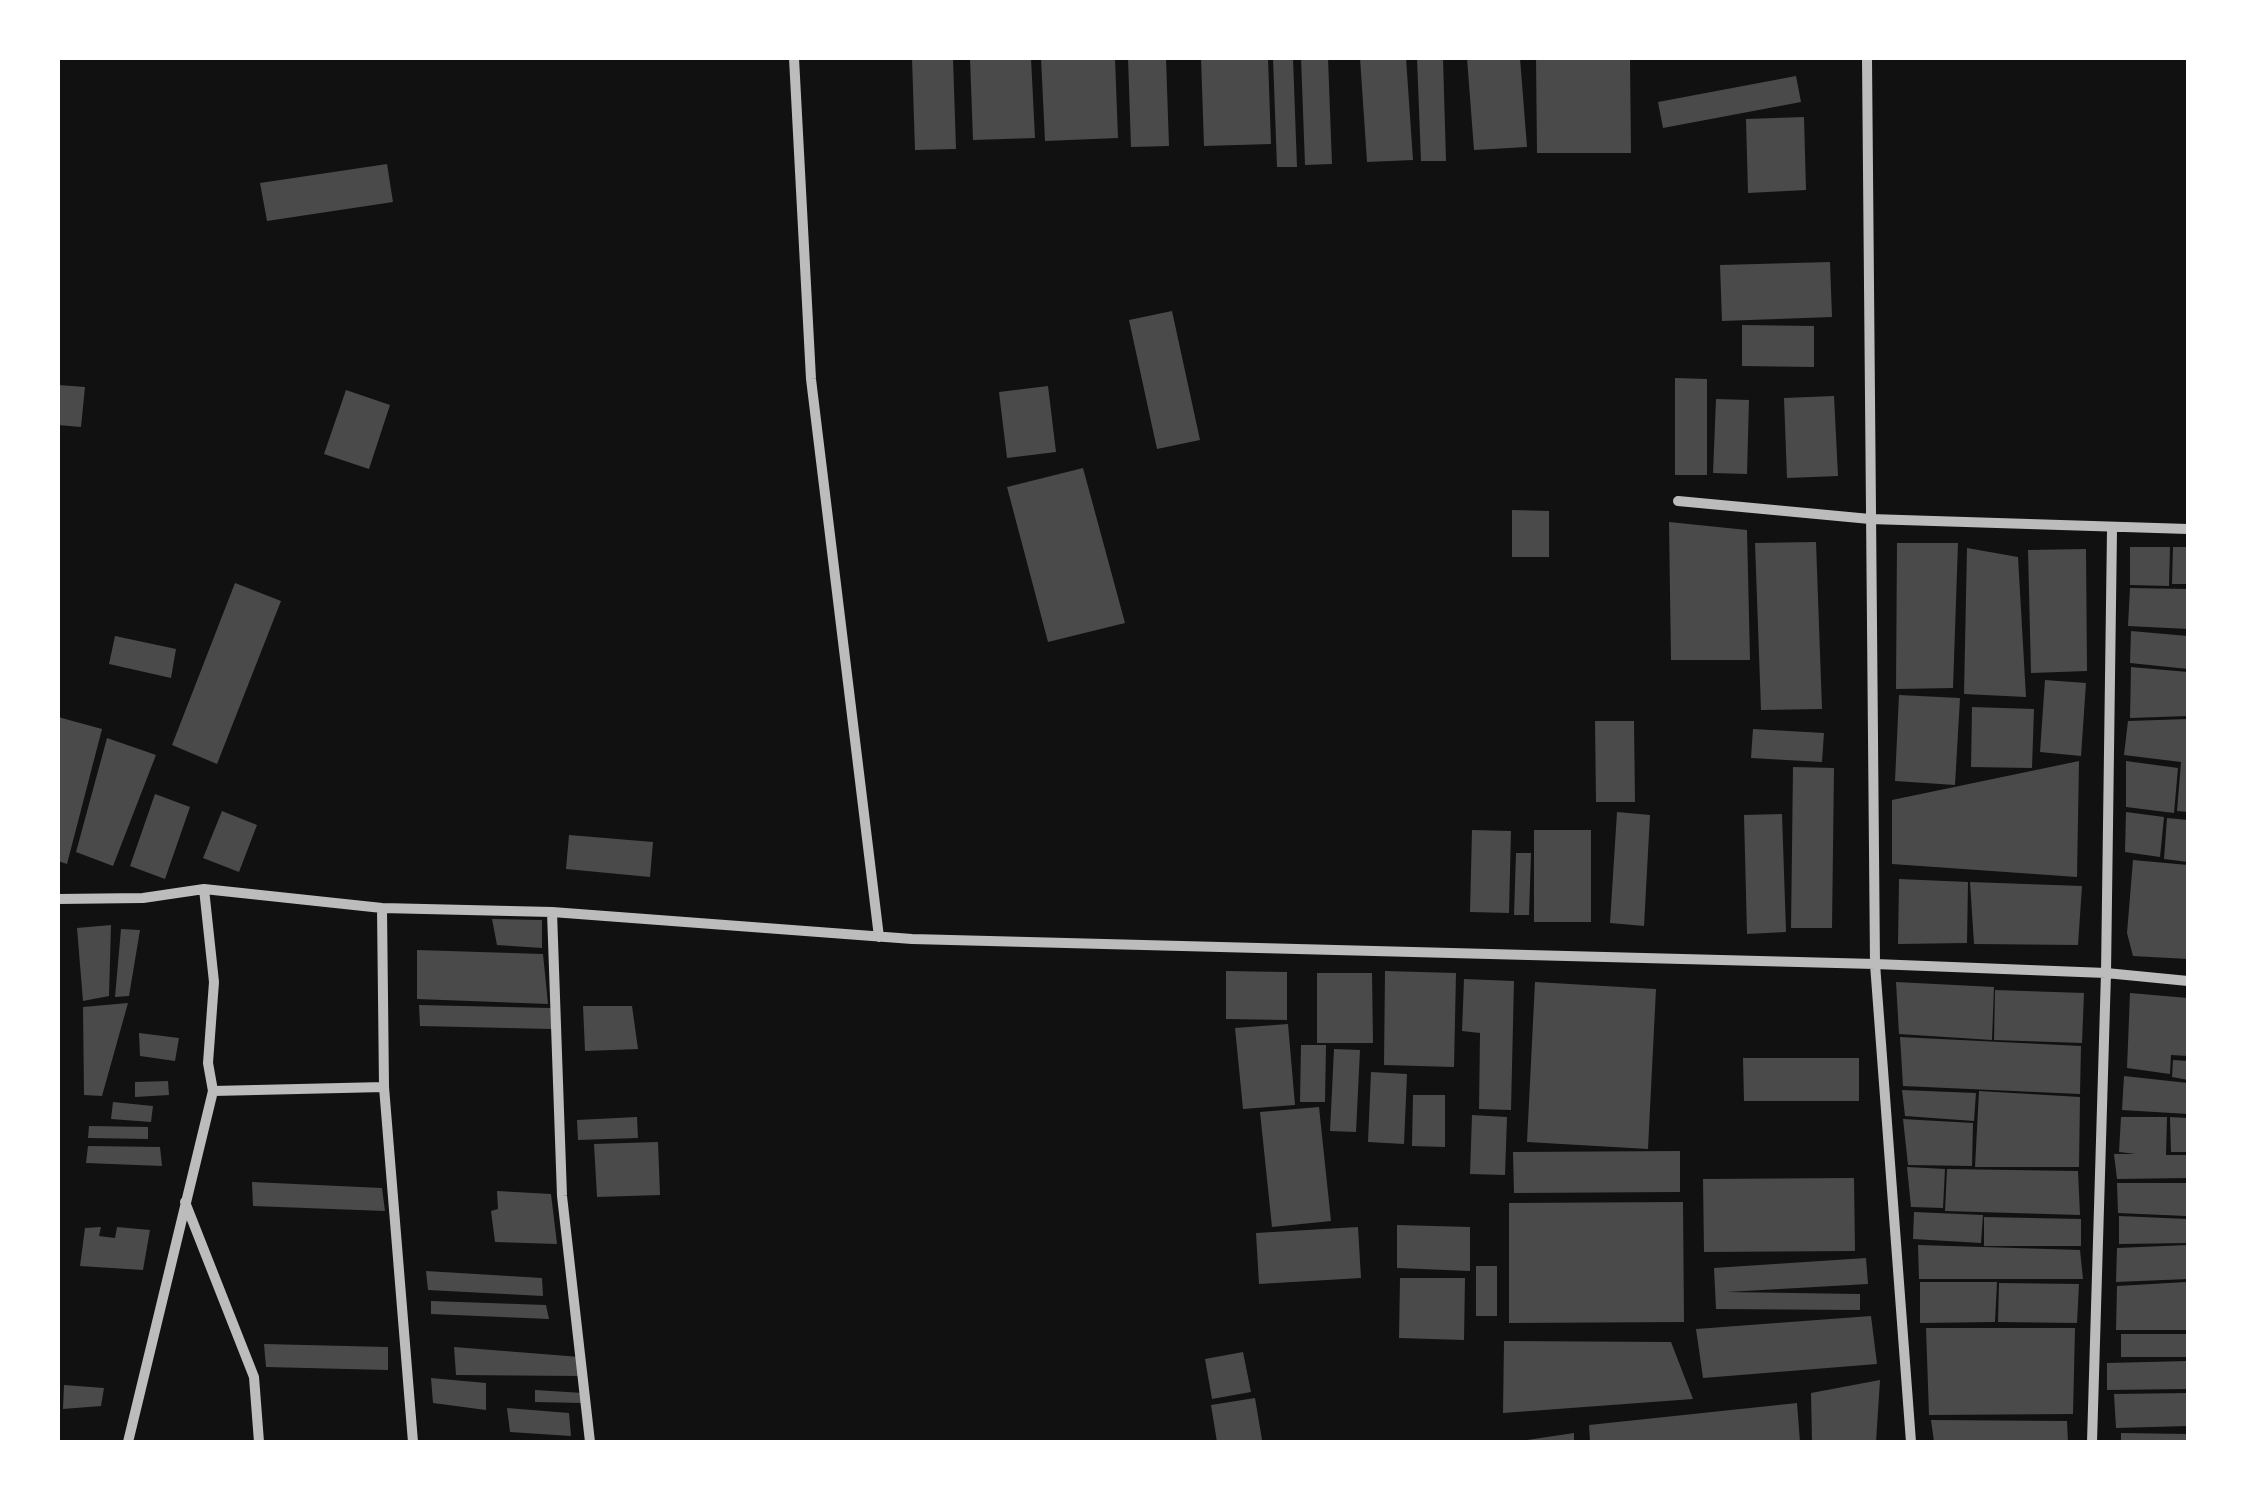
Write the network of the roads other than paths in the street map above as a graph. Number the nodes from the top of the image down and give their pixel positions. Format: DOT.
graph roads {
  1 [pos="794,58"];
  2 [pos="1867,58"];
  3 [pos="1678,500"];
  4 [pos="1870,519"];
  5 [pos="2188,529"];
  6 [pos="2112,530"];
  7 [pos="204,889"];
  8 [pos="58,899"];
  9 [pos="382,908"];
  10 [pos="552,912"];
  11 [pos="879,937"];
  12 [pos="1875,964"];
  13 [pos="2106,973"];
  14 [pos="2188,981"];
  15 [pos="384,1088"];
  16 [pos="213,1091"];
  17 [pos="184,1201"];
  18 [pos="128,1442"];
  19 [pos="259,1442"];
  20 [pos="413,1442"];
  21 [pos="590,1442"];
  22 [pos="1911,1442"];
  23 [pos="2092,1442"];
  1 -- 11 [label="street"];
  2 -- 4 [label="street"];
  3 -- 4 [label="street"];
  4 -- 6 [label="street"];
  4 -- 12 [label="street"];
  5 -- 6 [label="street"];
  6 -- 13 [label="street"];
  7 -- 8 [label="street"];
  7 -- 9 [label="street"];
  7 -- 16 [label="street"];
  9 -- 10 [label="street"];
  9 -- 15 [label="street"];
  10 -- 11 [label="street"];
  10 -- 21 [label="street"];
  11 -- 12 [label="street"];
  12 -- 13 [label="street"];
  12 -- 22 [label="street"];
  13 -- 14 [label="street"];
  13 -- 23 [label="street"];
  15 -- 16 [label="street"];
  15 -- 20 [label="street"];
  16 -- 17 [label="street"];
  17 -- 18 [label="street"];
  17 -- 19 [label="street"];
}
